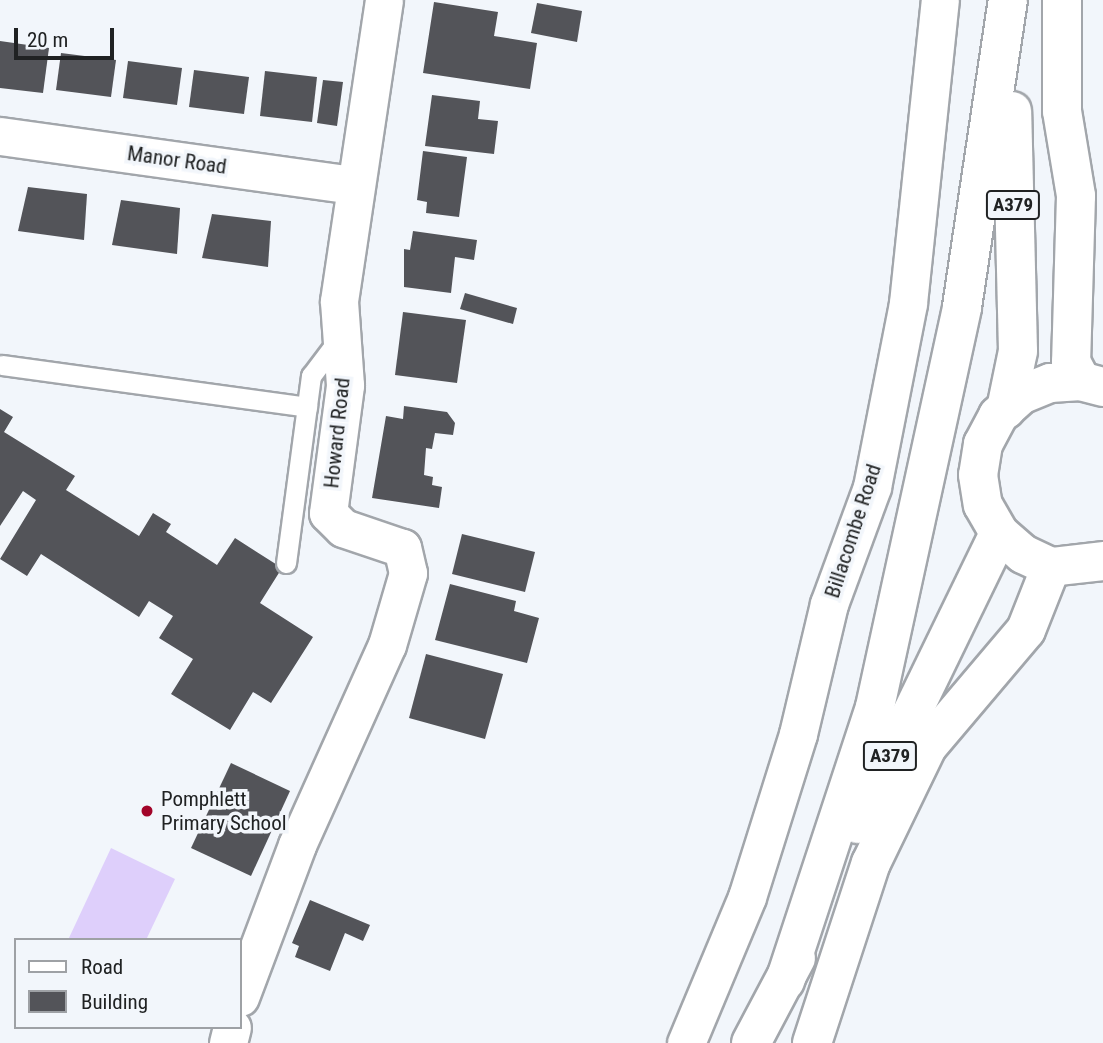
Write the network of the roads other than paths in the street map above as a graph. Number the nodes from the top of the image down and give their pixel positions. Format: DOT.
graph roads {
  1 [pos="384,0"];
  2 [pos="940,0"];
  3 [pos="1010,0"];
  4 [pos="1062,0"];
  5 [pos="0,136"];
  6 [pos="353,185"];
  7 [pos="341,335"];
  8 [pos="2,365"];
  9 [pos="1092,384"];
  10 [pos="307,407"];
  11 [pos="1006,409"];
  12 [pos="999,533"];
  13 [pos="1103,561"];
  14 [pos="286,563"];
  15 [pos="1051,567"];
  16 [pos="785,981"];
  17 [pos="242,992"];
  18 [pos="685,1043"];
  19 [pos="751,1043"];
  20 [pos="812,1043"];
  1 -- 6 [label="street, Howard Road"];
  2 -- 18 [label="street, Billacombe Road"];
  3 -- 11 [label="main road, A379"];
  3 -- 16 [label="main road"];
  4 -- 9 [label="main road, A379"];
  5 -- 6 [label="street, Manor Road"];
  6 -- 7 [label="street, Howard Road"];
  7 -- 10 [label="lane"];
  7 -- 17 [label="street, Howard Road"];
  8 -- 10 [label="lane"];
  9 -- 11 [label="main road, A379"];
  10 -- 14 [label="lane"];
  11 -- 12 [label="main road, A379"];
  12 -- 15 [label="main road, A379"];
  12 -- 16 [label="main road, A379"];
  13 -- 15 [label="main road"];
  15 -- 20 [label="main road, A379"];
  16 -- 19 [label="main road, A379"];
}
